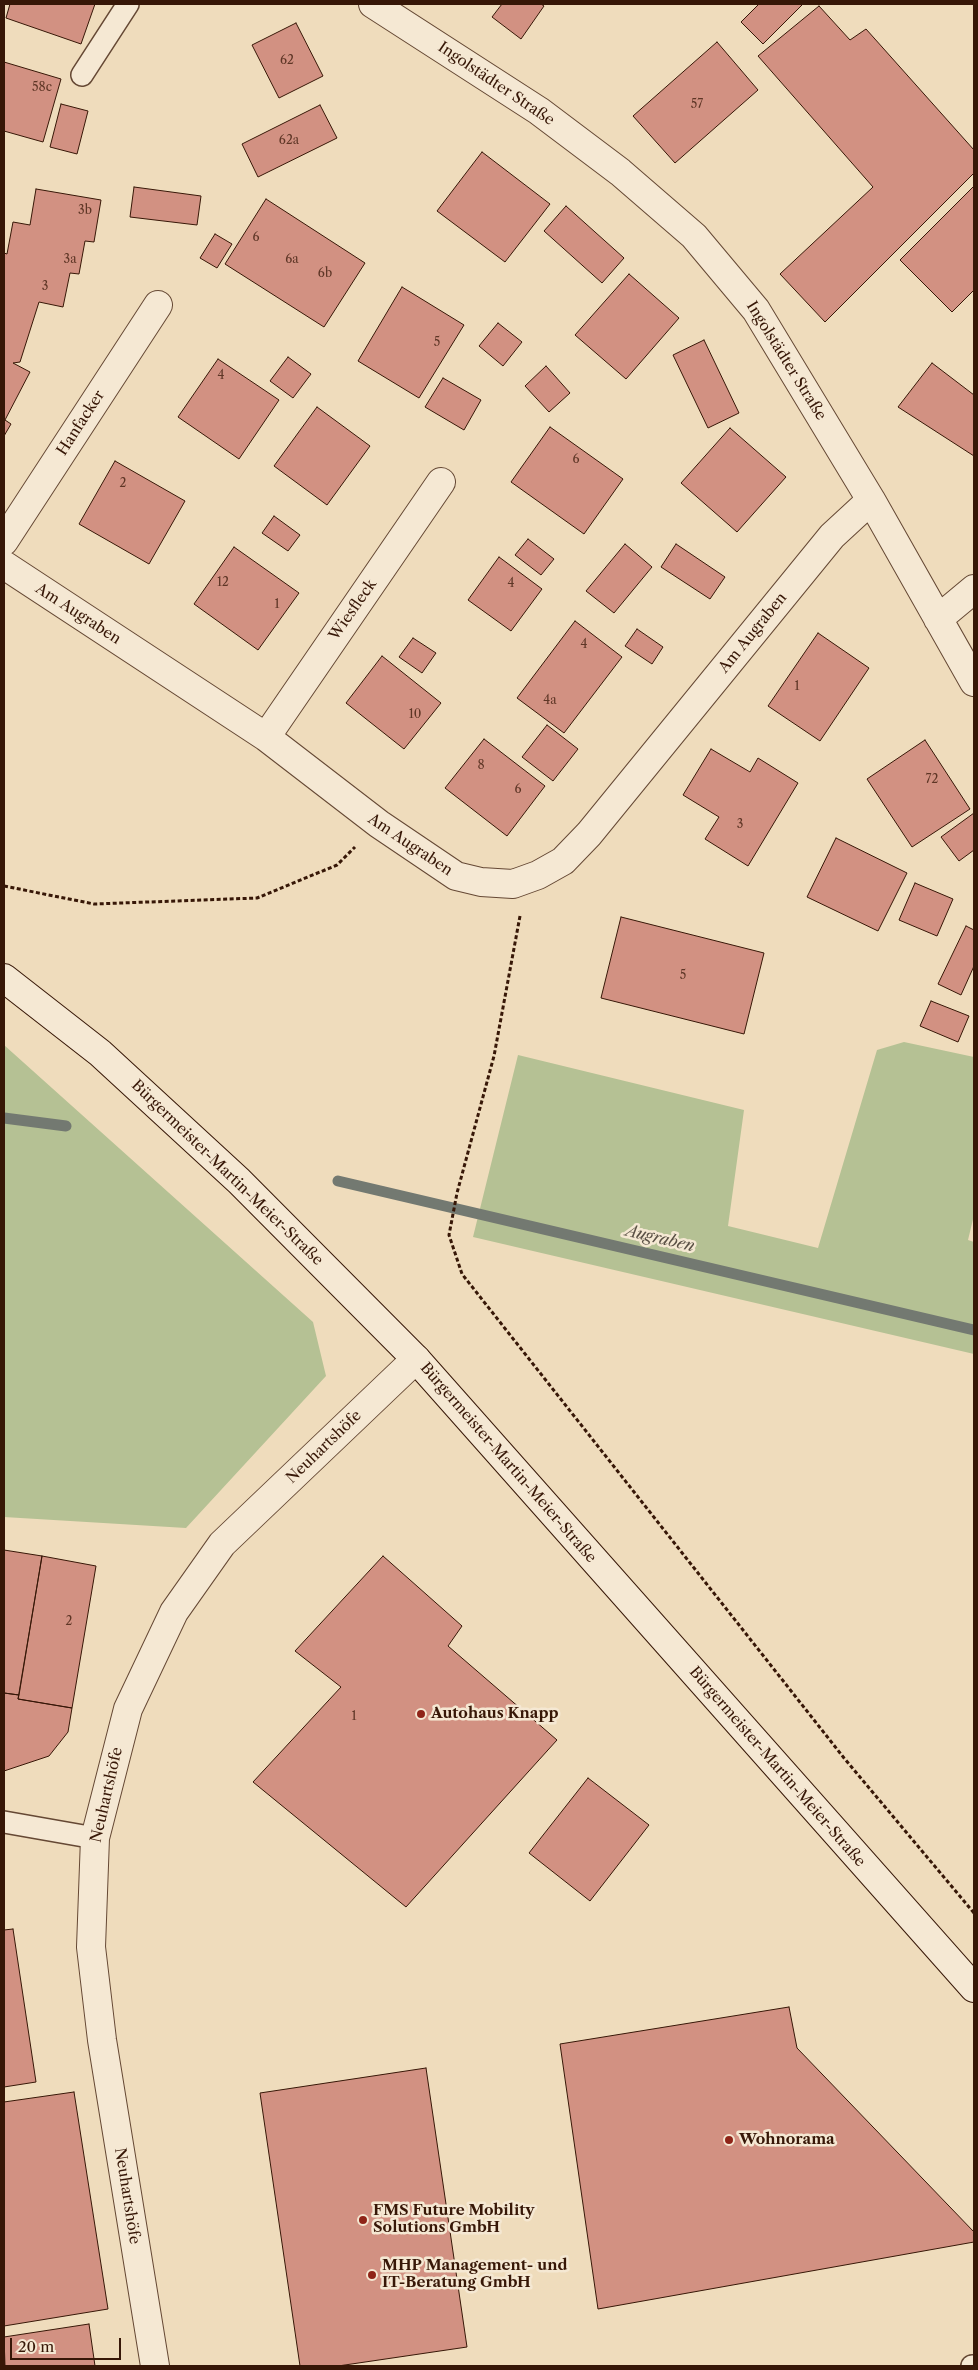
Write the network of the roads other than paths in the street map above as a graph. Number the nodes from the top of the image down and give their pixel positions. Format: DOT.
graph roads {
  1 [pos="128,4"];
  2 [pos="373,4"];
  3 [pos="82,75"];
  4 [pos="158,304"];
  5 [pos="441,482"];
  6 [pos="871,500"];
  7 [pos="4,541"];
  8 [pos="4,565"];
  9 [pos="974,589"];
  10 [pos="938,619"];
  11 [pos="974,682"];
  12 [pos="266,737"];
  13 [pos="4,978"];
  14 [pos="416,1359"];
  15 [pos="4,1822"];
  16 [pos="95,1838"];
  17 [pos="974,1988"];
  18 [pos="155,2366"];
  1 -- 3 [label="lane"];
  2 -- 6 [label="street, Ingolstädter Straße"];
  4 -- 7 [label="street, Hanfacker"];
  5 -- 12 [label="street, Wiesfleck"];
  6 -- 10 [label="street, Ingolstädter Straße"];
  6 -- 12 [label="street, Am Augraben"];
  8 -- 12 [label="street, Am Augraben"];
  9 -- 10 [label="street"];
  10 -- 11 [label="street, Ingolstädter Straße"];
  13 -- 14 [label="street, Bürgermeister-Martin-Meier-Straße"];
  14 -- 16 [label="street, Neuhartshöfe"];
  14 -- 17 [label="street, Bürgermeister-Martin-Meier-Straße"];
  15 -- 16 [label="lane"];
  16 -- 18 [label="street, Neuhartshöfe"];
}
